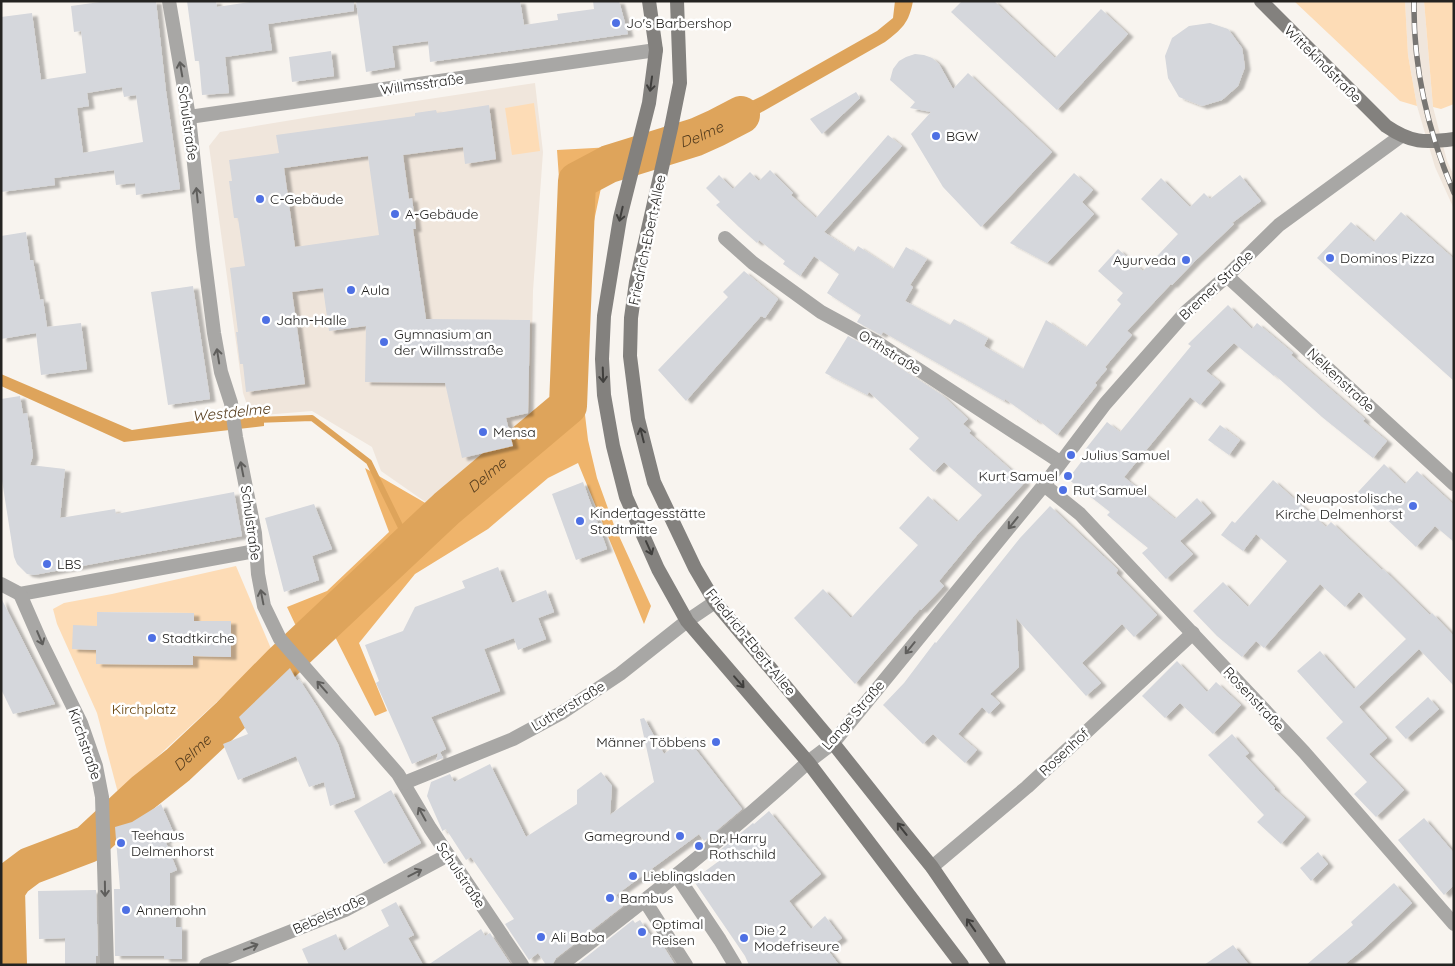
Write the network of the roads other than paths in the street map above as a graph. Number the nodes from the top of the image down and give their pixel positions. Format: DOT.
graph roads {
  1 [pos="169,1"];
  2 [pos="649,1"];
  3 [pos="677,1"];
  4 [pos="1261,1"];
  5 [pos="656,50"];
  6 [pos="189,117"];
  7 [pos="1400,136"];
  8 [pos="1454,139"];
  9 [pos="725,238"];
  10 [pos="1227,276"];
  11 [pos="1060,462"];
  12 [pos="1454,484"];
  13 [pos="1044,485"];
  14 [pos="256,551"];
  15 [pos="1,584"];
  16 [pos="20,594"];
  17 [pos="715,602"];
  18 [pos="687,621"];
  19 [pos="1192,634"];
  20 [pos="833,742"];
  21 [pos="808,762"];
  22 [pos="404,783"];
  23 [pos="448,855"];
  24 [pos="932,867"];
  25 [pos="677,876"];
  26 [pos="645,901"];
  27 [pos="1454,924"];
  28 [pos="107,965"];
  29 [pos="206,965"];
  30 [pos="522,965"];
  31 [pos="561,965"];
  32 [pos="686,965"];
  33 [pos="735,965"];
  34 [pos="962,965"];
  35 [pos="999,965"];
  6 -- 1 [label="street, Schulstraße, one-way"];
  2 -- 5 [label="main road, Friedrich-Ebert-Allee"];
  17 -- 3 [label="main road, Friedrich-Ebert-Allee, one-way"];
  4 -- 7 [label="main road, Wittekindstraße"];
  5 -- 6 [label="street, Willmsstraße"];
  5 -- 18 [label="main road, Friedrich-Ebert-Allee, one-way"];
  14 -- 6 [label="street, Schulstraße, one-way"];
  7 -- 8 [label="main road"];
  7 -- 10 [label="street, Bremer Straße"];
  9 -- 11 [label="street, Orthstraße"];
  10 -- 11 [label="street, Bremer Straße"];
  10 -- 12 [label="street, Nelkenstraße"];
  11 -- 13 [label="street, Lange Straße"];
  13 -- 19 [label="street, Rosenstraße"];
  13 -- 20 [label="street, Lange Straße, one-way"];
  14 -- 16 [label="street"];
  22 -- 14 [label="street, Schulstraße, one-way"];
  15 -- 16 [label="street"];
  16 -- 28 [label="street, Kirchstraße, one-way"];
  17 -- 18 [label="street, Lutherstraße"];
  17 -- 20 [label="main road, Friedrich-Ebert-Allee"];
  18 -- 21 [label="main road, Friedrich-Ebert-Allee, one-way"];
  18 -- 22 [label="street, Lutherstraße"];
  19 -- 24 [label="street, Rosenhof"];
  19 -- 27 [label="street, Rosenstraße"];
  20 -- 21 [label="street, Lange Straße"];
  24 -- 20 [label="main road, Friedrich-Ebert-Allee, one-way"];
  21 -- 25 [label="street, Lange Straße"];
  21 -- 34 [label="main road, Friedrich-Ebert-Allee"];
  23 -- 22 [label="street, Schulstraße, one-way"];
  29 -- 23 [label="street, Bebelstraße, one-way"];
  23 -- 30 [label="street, Schulstraße"];
  35 -- 24 [label="main road, Friedrich-Ebert-Allee, one-way"];
  25 -- 26 [label="street, Lange Straße"];
  25 -- 33 [label="street"];
  26 -- 31 [label="street, Lange Straße"];
  26 -- 32 [label="street"];
}
